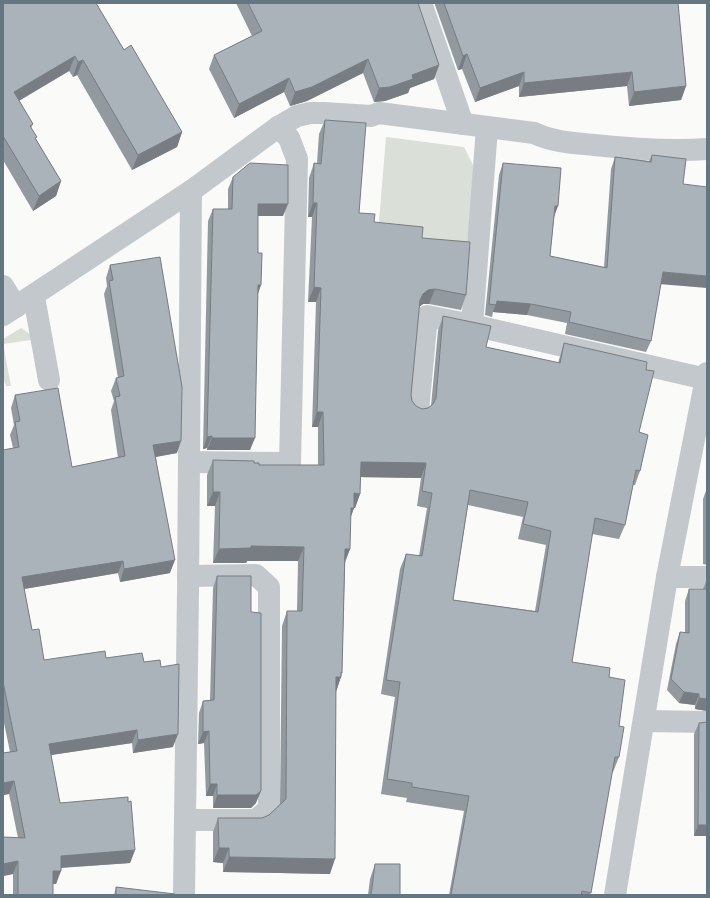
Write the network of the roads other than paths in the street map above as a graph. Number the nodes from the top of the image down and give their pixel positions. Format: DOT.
graph roads {
  1 [pos="420,3"];
  2 [pos="463,124"];
  3 [pos="278,126"];
  4 [pos="487,128"];
  5 [pos="707,149"];
  6 [pos="191,191"];
  7 [pos="3,286"];
  8 [pos="17,307"];
  9 [pos="472,325"];
  10 [pos="706,376"];
  11 [pos="49,380"];
  12 [pos="418,410"];
  13 [pos="190,462"];
  14 [pos="188,576"];
  15 [pos="667,577"];
  16 [pos="707,578"];
  17 [pos="645,721"];
  18 [pos="707,722"];
  19 [pos="184,820"];
  20 [pos="184,895"];
  21 [pos="616,895"];
  1 -- 2 [label="street"];
  2 -- 3 [label="street"];
  2 -- 4 [label="street"];
  3 -- 6 [label="street"];
  3 -- 13 [label="street"];
  4 -- 5 [label="street"];
  4 -- 9 [label="street"];
  6 -- 8 [label="street"];
  6 -- 13 [label="street"];
  7 -- 8 [label="street"];
  8 -- 11 [label="street"];
  9 -- 10 [label="street"];
  9 -- 12 [label="street"];
  10 -- 15 [label="street"];
  13 -- 14 [label="street"];
  14 -- 19 [label="street"];
  14 -- 19 [label="street"];
  15 -- 16 [label="street"];
  15 -- 17 [label="street"];
  17 -- 18 [label="street"];
  17 -- 21 [label="street"];
  19 -- 20 [label="street"];
}
